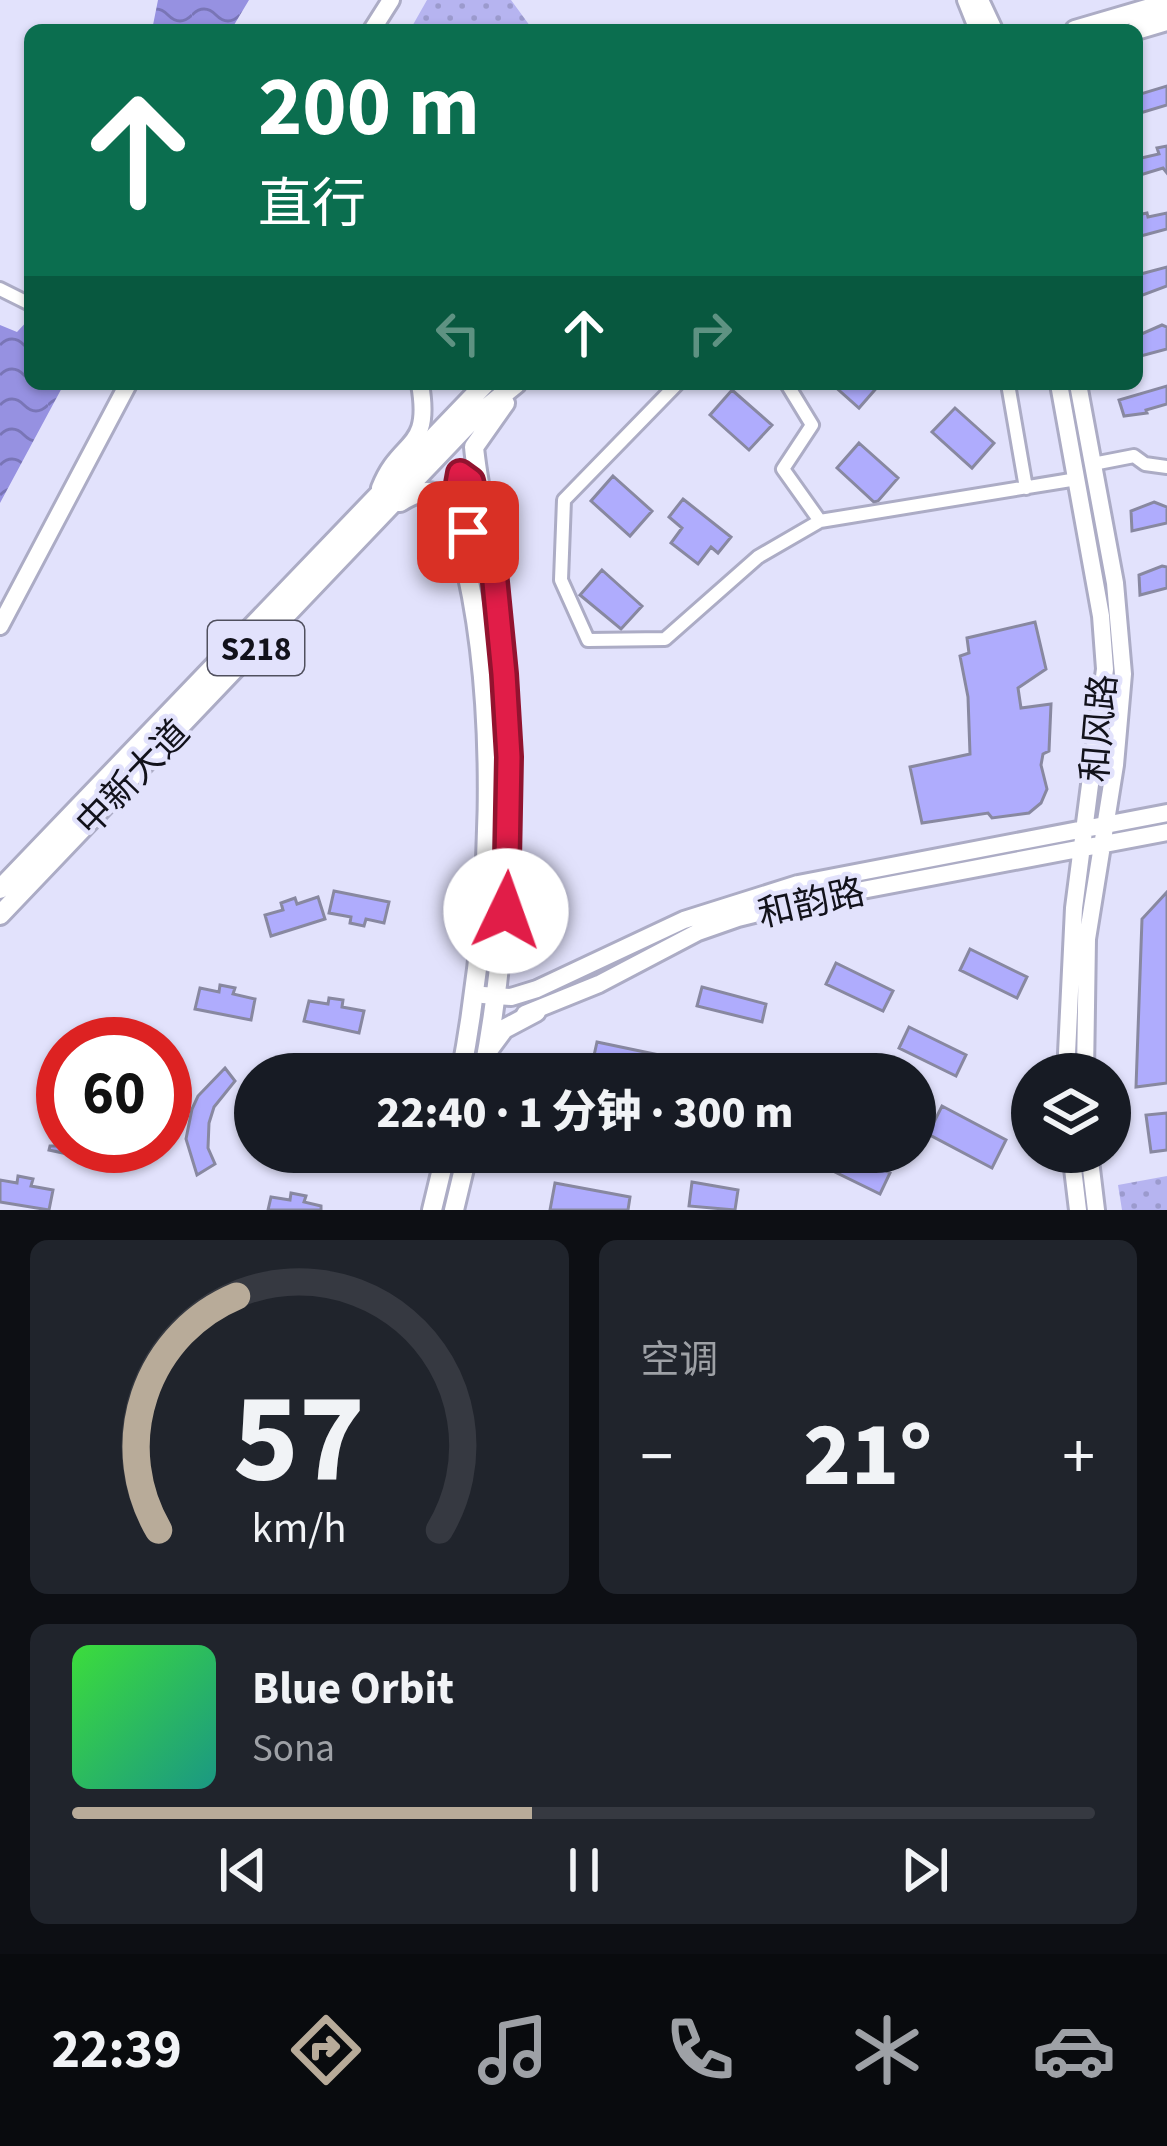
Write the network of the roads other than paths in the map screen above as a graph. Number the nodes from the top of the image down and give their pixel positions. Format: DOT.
graph roads {
  1 [pos="1167,3"];
  2 [pos="1095,24"];
  3 [pos="125,390"];
  4 [pos="424,390"];
  5 [pos="480,390"];
  6 [pos="510,390"];
  7 [pos="514,390"];
  8 [pos="671,390"];
  9 [pos="791,390"];
  10 [pos="1009,390"];
  11 [pos="1060,390"];
  12 [pos="1079,390"];
  13 [pos="1093,464"];
  14 [pos="1167,467"];
  15 [pos="1077,479"];
  16 [pos="1026,488"];
  17 [pos="384,501"];
  18 [pos="820,521"];
  19 [pos="494,572"];
  20 [pos="471,579"];
  21 [pos="0,626"];
  22 [pos="1167,812"];
  23 [pos="1096,827"];
  24 [pos="1167,832"];
  25 [pos="1093,847"];
  26 [pos="0,889"];
  27 [pos="0,915"];
  28 [pos="536,1012"];
  29 [pos="489,1015"];
  30 [pos="469,1053"];
  31 [pos="485,1053"];
  32 [pos="491,1053"];
  33 [pos="1066,1053"];
  34 [pos="1084,1053"];
  35 [pos="441,1173"];
  36 [pos="462,1173"];
  37 [pos="1074,1173"];
  38 [pos="1092,1173"];
  39 [pos="431,1210"];
  40 [pos="454,1210"];
  41 [pos="1078,1210"];
  42 [pos="1096,1210"];
  1 -- 2 [label="main road"];
  3 -- 21 [label="street"];
  4 -- 17 [label="street"];
  5 -- 17 [label="main road, 中新大道 / S218"];
  6 -- 17 [label="main road, 中新大道 / S218"];
  7 -- 19 [label="main road"];
  8 -- 18 [label="street"];
  9 -- 18 [label="street"];
  10 -- 16 [label="street"];
  11 -- 15 [label="street, 和风路"];
  12 -- 13 [label="street, 和风路"];
  13 -- 14 [label="street"];
  13 -- 23 [label="street, 和风路"];
  15 -- 16 [label="street"];
  15 -- 23 [label="street, 和风路"];
  16 -- 18 [label="street"];
  17 -- 20 [label="main road"];
  17 -- 26 [label="main road, 中新大道 / S218"];
  17 -- 27 [label="main road, 中新大道 / S218"];
  19 -- 20 [label="main road"];
  19 -- 29 [label="main road"];
  20 -- 29 [label="main road"];
  22 -- 23 [label="street, 和韵路"];
  23 -- 25 [label="street, 和风路"];
  23 -- 29 [label="street, 和韵路"];
  24 -- 25 [label="street, 和韵路"];
  25 -- 28 [label="street, 和韵路"];
  25 -- 33 [label="street, 和风路"];
  25 -- 34 [label="street, 和风路"];
  28 -- 29 [label="street, 和韵路"];
  28 -- 32 [label="main road"];
  29 -- 30 [label="main road"];
  29 -- 31 [label="main road"];
  35 -- 39 [label="main road"];
  36 -- 40 [label="main road"];
  37 -- 41 [label="street"];
  38 -- 42 [label="street"];
}
